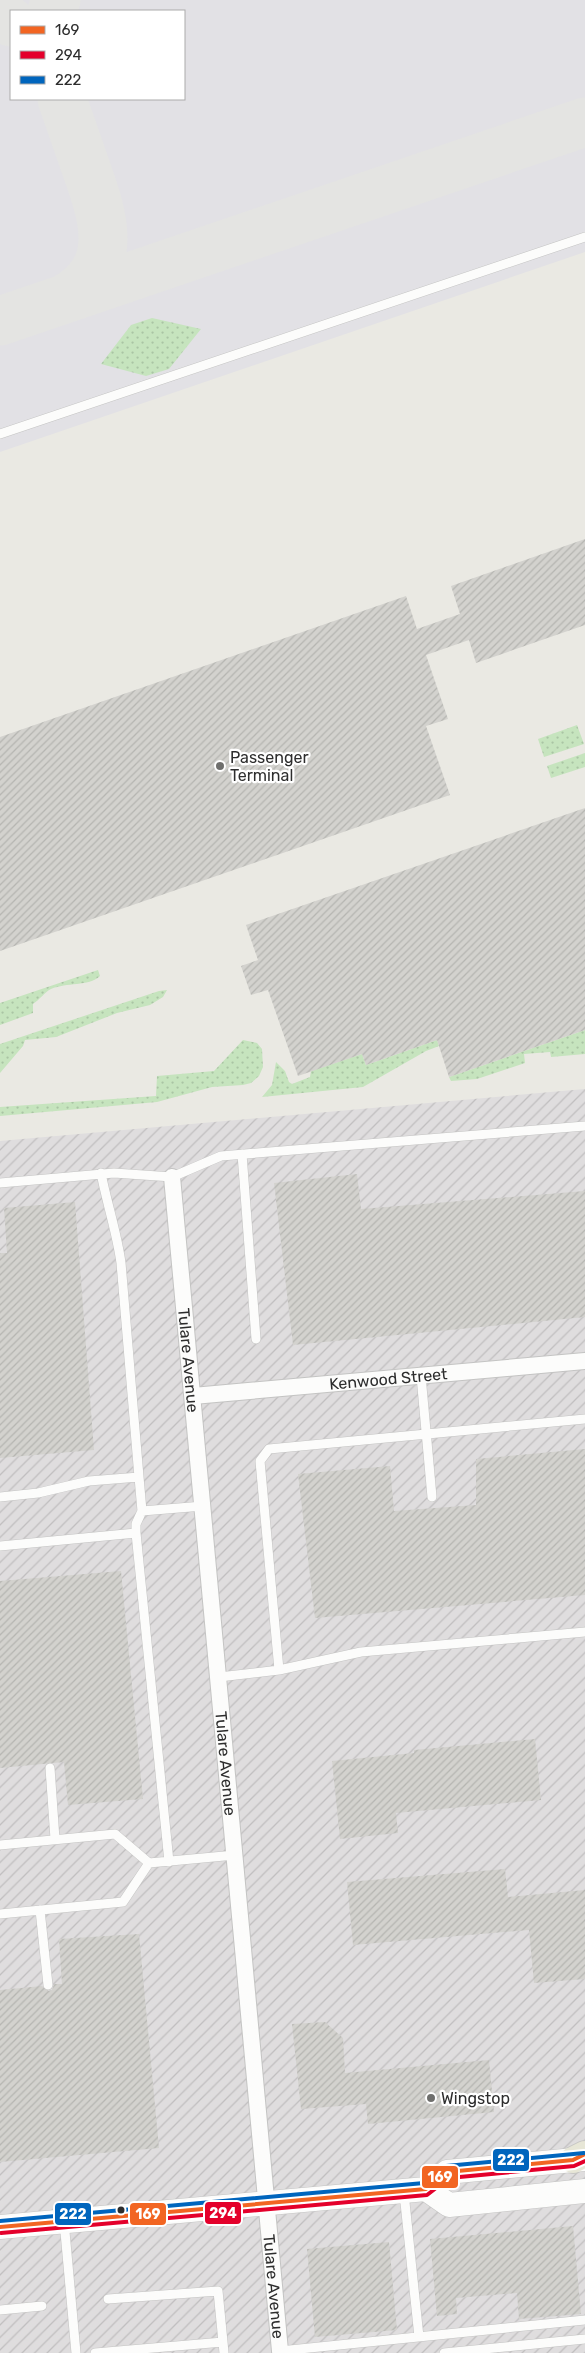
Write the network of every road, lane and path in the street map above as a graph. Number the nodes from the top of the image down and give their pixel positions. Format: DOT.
graph roads {
  1 [pos="585,237"];
  2 [pos="0,434"];
  3 [pos="585,1126"];
  4 [pos="242,1154"];
  5 [pos="101,1173"];
  6 [pos="172,1177"];
  7 [pos="0,1183"];
  8 [pos="256,1339"];
  9 [pos="585,1361"];
  10 [pos="421,1376"];
  11 [pos="193,1396"];
  12 [pos="585,1419"];
  13 [pos="426,1434"];
  14 [pos="139,1477"];
  15 [pos="0,1497"];
  16 [pos="432,1498"];
  17 [pos="203,1506"];
  18 [pos="142,1511"];
  19 [pos="136,1533"];
  20 [pos="0,1546"];
  21 [pos="585,1632"];
  22 [pos="279,1670"];
  23 [pos="219,1676"];
  24 [pos="50,1768"];
  25 [pos="55,1840"];
  26 [pos="0,1845"];
  27 [pos="235,1855"];
  28 [pos="169,1862"];
  29 [pos="149,1863"];
  30 [pos="40,1910"];
  31 [pos="0,1914"];
  32 [pos="48,1985"];
  33 [pos="581,2158"];
  34 [pos="415,2190"];
  35 [pos="585,2191"];
  36 [pos="267,2203"];
  37 [pos="64,2221"];
  38 [pos="0,2227"];
  39 [pos="108,2299"];
  40 [pos="42,2306"];
  41 [pos="0,2310"];
  42 [pos="585,2320"];
  43 [pos="419,2337"];
  44 [pos="585,2338"];
  45 [pos="223,2342"];
  46 [pos="280,2352"];
  47 [pos="458,2352"];
  48 [pos="76,2353"];
  49 [pos="95,2353"];
  50 [pos="224,2353"];
  51 [pos="444,2353"];
  1 -- 2 [label="lane"];
  3 -- 4 [label="lane"];
  4 -- 6 [label="lane"];
  4 -- 8 [label="lane"];
  5 -- 6 [label="lane"];
  5 -- 7 [label="lane"];
  5 -- 14 [label="lane"];
  6 -- 11 [label="street, Tulare Avenue"];
  9 -- 10 [label="street, Kenwood Street"];
  10 -- 11 [label="street, Kenwood Street"];
  10 -- 13 [label="lane"];
  11 -- 17 [label="street, Tulare Avenue"];
  12 -- 13 [label="lane"];
  13 -- 16 [label="lane"];
  13 -- 22 [label="lane"];
  14 -- 15 [label="lane"];
  14 -- 18 [label="lane"];
  17 -- 18 [label="lane"];
  17 -- 23 [label="street, Tulare Avenue"];
  18 -- 19 [label="lane"];
  19 -- 20 [label="lane"];
  19 -- 28 [label="lane"];
  21 -- 22 [label="lane"];
  22 -- 23 [label="lane"];
  23 -- 27 [label="street, Tulare Avenue"];
  24 -- 25 [label="lane"];
  25 -- 26 [label="lane"];
  25 -- 29 [label="lane"];
  27 -- 28 [label="lane"];
  27 -- 36 [label="street, Tulare Avenue"];
  28 -- 29 [label="lane"];
  29 -- 30 [label="lane"];
  30 -- 31 [label="lane"];
  30 -- 32 [label="lane"];
  33 -- 34 [label="main road"];
  34 -- 35 [label="main road"];
  34 -- 36 [label="main road"];
  34 -- 43 [label="lane"];
  36 -- 37 [label="main road"];
  36 -- 46 [label="street, Tulare Avenue"];
  37 -- 38 [label="main road"];
  37 -- 48 [label="lane"];
  39 -- 45 [label="lane"];
  40 -- 41 [label="lane"];
  42 -- 43 [label="lane"];
  43 -- 46 [label="lane"];
  44 -- 47 [label="lane"];
  45 -- 49 [label="lane"];
  45 -- 50 [label="lane"];
  47 -- 51 [label="lane"];
}
